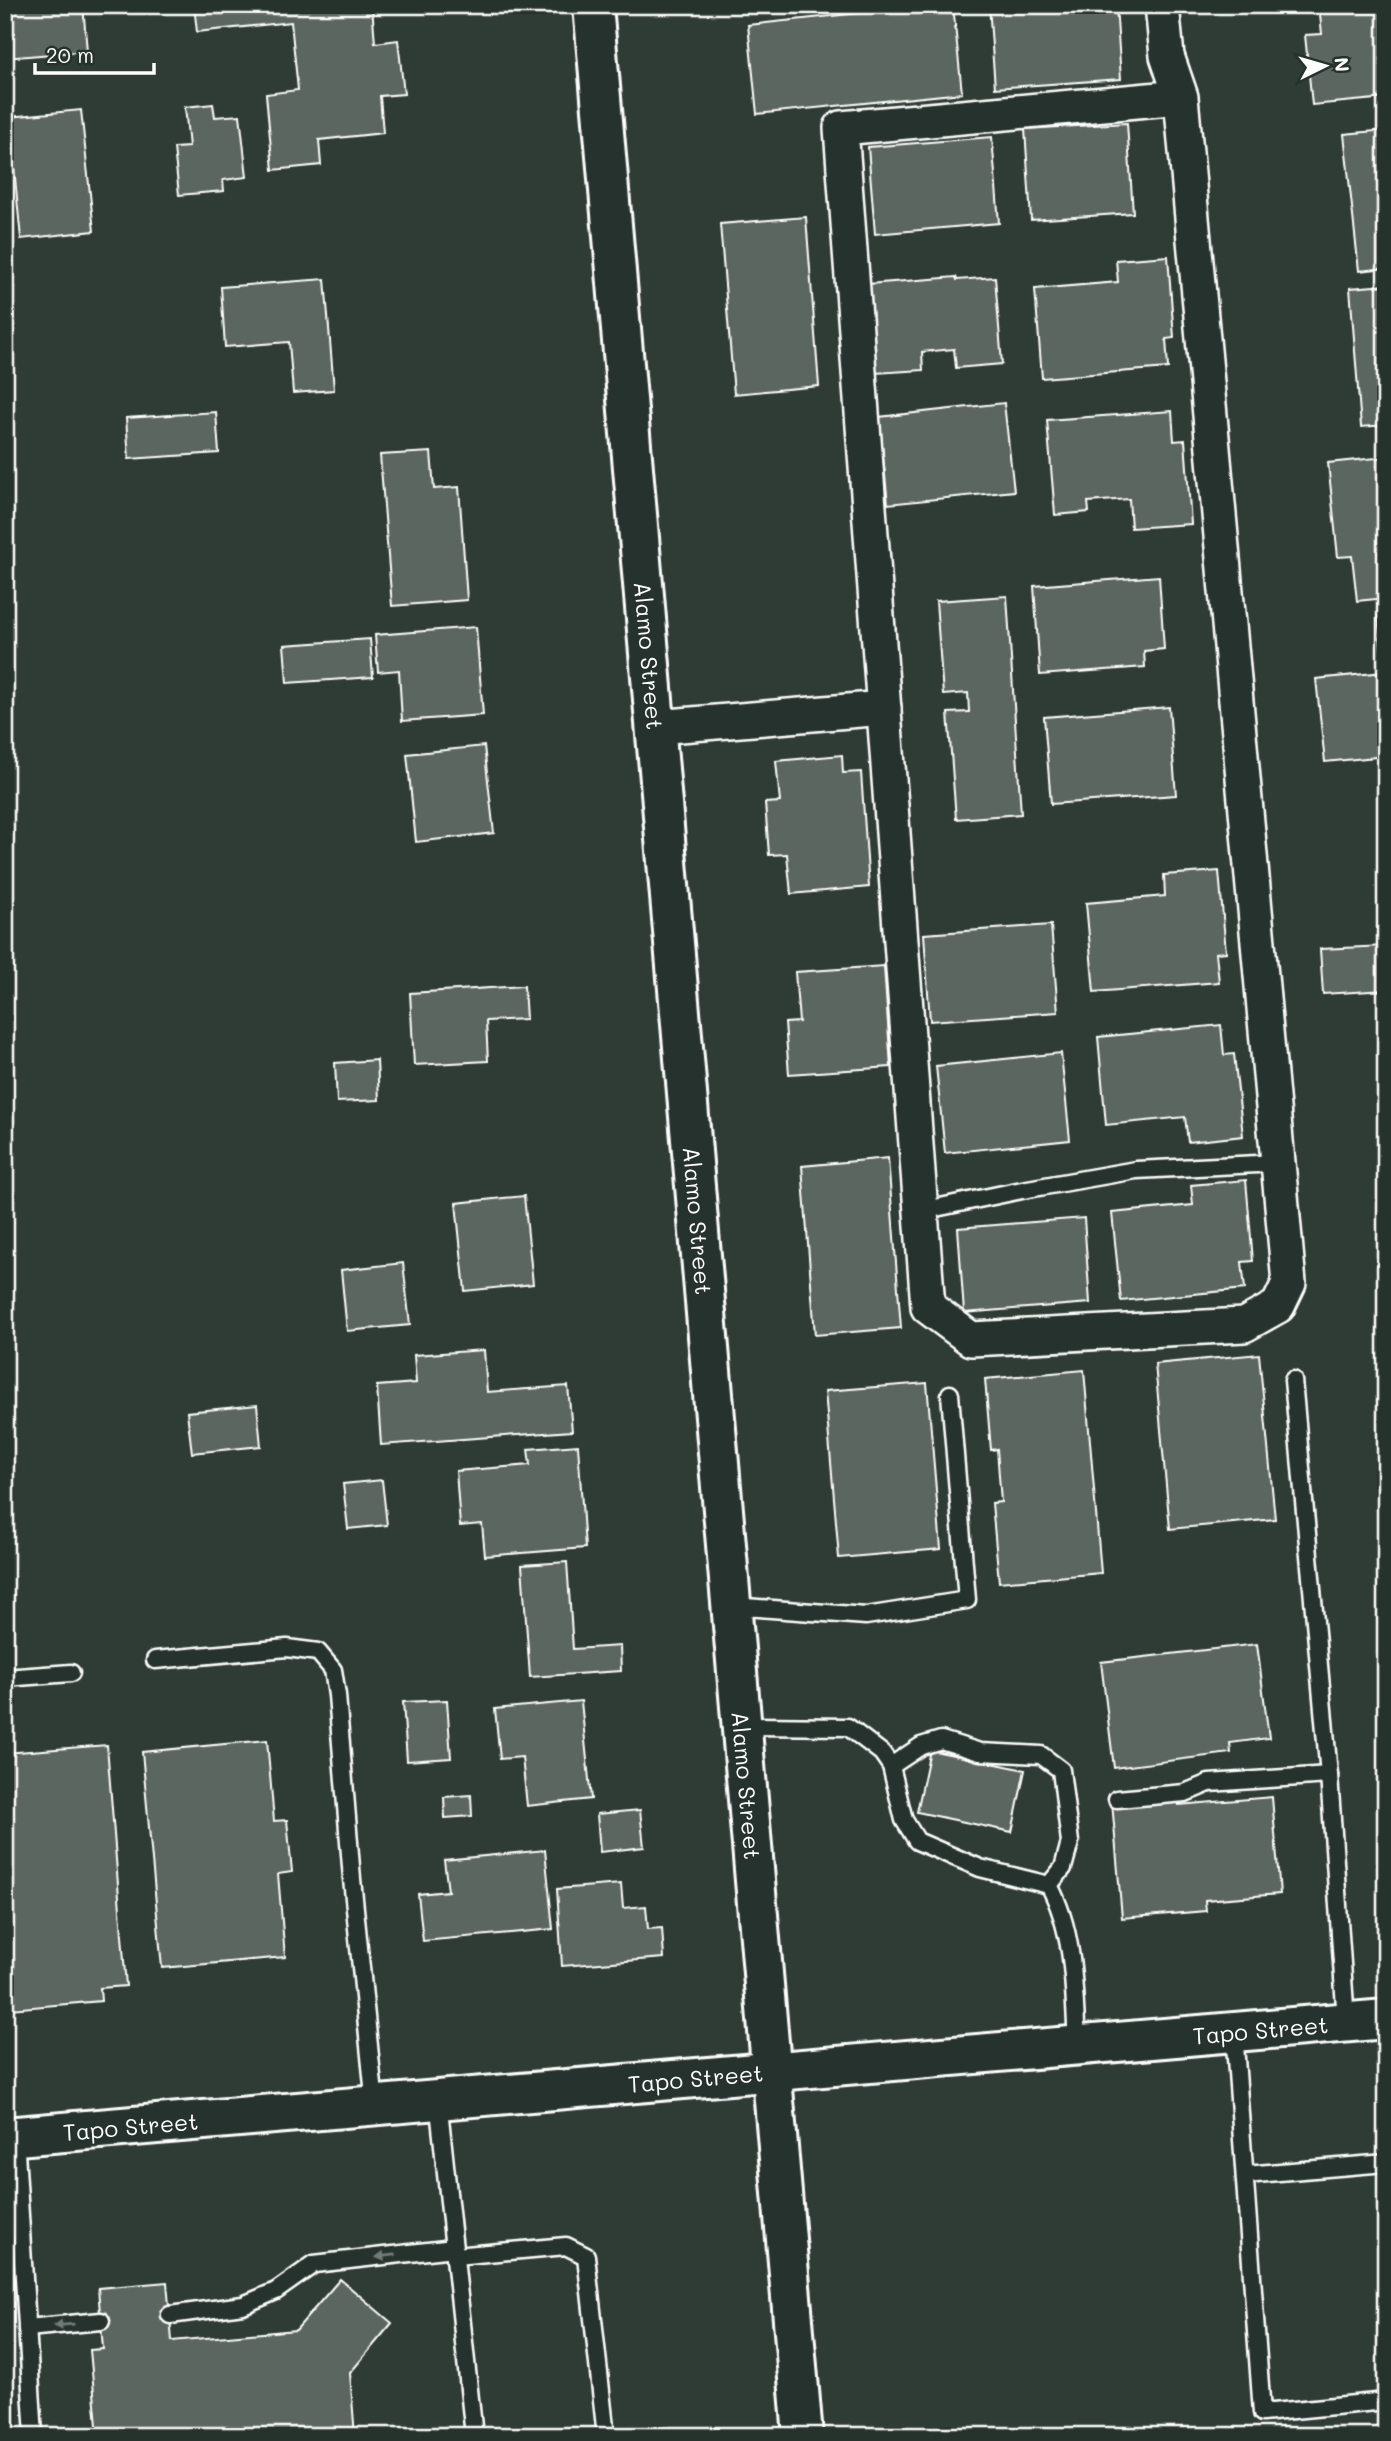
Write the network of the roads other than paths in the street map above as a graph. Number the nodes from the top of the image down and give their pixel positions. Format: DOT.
graph roads {
  1 [pos="593,5"];
  2 [pos="1162,5"];
  3 [pos="1181,97"];
  4 [pos="884,708"];
  5 [pos="656,727"];
  6 [pos="1278,1163"];
  7 [pos="921,1211"];
  8 [pos="1293,1380"];
  9 [pos="950,1394"];
  10 [pos="732,1606"];
  11 [pos="155,1660"];
  12 [pos="71,1673"];
  13 [pos="5,1678"];
  14 [pos="742,1726"];
  15 [pos="891,1766"];
  16 [pos="1329,1775"];
  17 [pos="1117,1799"];
  18 [pos="1049,1885"];
  19 [pos="1386,2019"];
  20 [pos="1346,2021"];
  21 [pos="1234,2031"];
  22 [pos="1077,2045"];
  23 [pos="773,2071"];
  24 [pos="438,2099"];
  25 [pos="375,2105"];
  26 [pos="10,2136"];
  27 [pos="1386,2164"];
  28 [pos="1245,2175"];
  29 [pos="454,2252"];
  30 [pos="170,2315"];
  31 [pos="101,2321"];
  32 [pos="27,2329"];
  33 [pos="1386,2401"];
  34 [pos="34,2436"];
  35 [pos="474,2436"];
  36 [pos="607,2436"];
  37 [pos="803,2436"];
  1 -- 5 [label="main road, Alamo Street"];
  2 -- 3 [label="street"];
  3 -- 4 [label="street"];
  3 -- 6 [label="street"];
  4 -- 5 [label="street"];
  4 -- 7 [label="street"];
  5 -- 10 [label="main road, Alamo Street"];
  6 -- 7 [label="lane"];
  6 -- 7 [label="street"];
  8 -- 16 [label="lane"];
  9 -- 10 [label="lane"];
  10 -- 14 [label="main road, Alamo Street"];
  11 -- 25 [label="lane"];
  12 -- 13 [label="lane"];
  14 -- 15 [label="lane"];
  14 -- 23 [label="main road, Alamo Street"];
  15 -- 18 [label="lane"];
  15 -- 18 [label="lane"];
  16 -- 17 [label="lane"];
  16 -- 20 [label="lane"];
  18 -- 22 [label="lane"];
  19 -- 20 [label="main road, Tapo Street"];
  20 -- 21 [label="main road, Tapo Street"];
  21 -- 22 [label="main road, Tapo Street"];
  21 -- 28 [label="lane"];
  22 -- 23 [label="main road, Tapo Street"];
  23 -- 24 [label="main road, Tapo Street"];
  23 -- 37 [label="main road, Alamo Street"];
  24 -- 25 [label="main road, Tapo Street"];
  24 -- 29 [label="lane"];
  25 -- 26 [label="main road, Tapo Street"];
  26 -- 32 [label="lane"];
  27 -- 28 [label="lane"];
  28 -- 33 [label="lane"];
  29 -- 30 [label="lane, one-way"];
  29 -- 35 [label="lane"];
  29 -- 36 [label="lane"];
  31 -- 32 [label="lane, one-way"];
  32 -- 34 [label="lane"];
}
